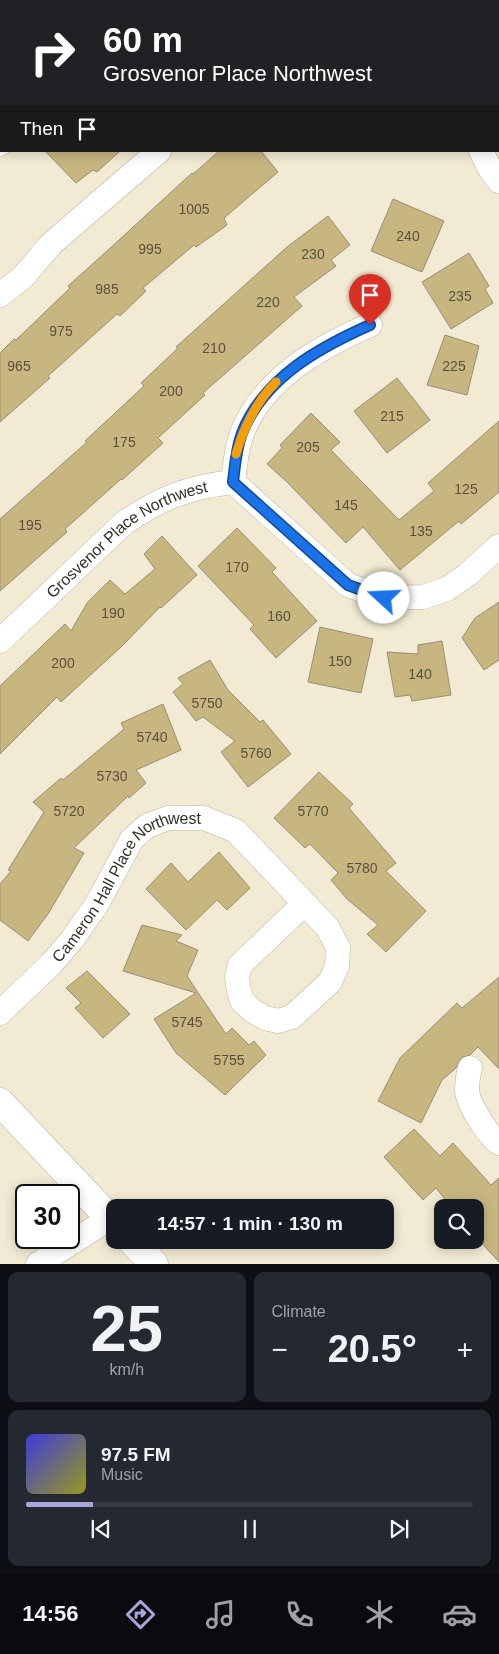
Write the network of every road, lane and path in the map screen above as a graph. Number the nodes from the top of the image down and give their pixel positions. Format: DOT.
graph roads {
  1 [pos="157,152"];
  2 [pos="482,152"];
  3 [pos="499,181"];
  4 [pos="0,295"];
  5 [pos="370,325"];
  6 [pos="233,482"];
  7 [pos="499,546"];
  8 [pos="0,641"];
  9 [pos="305,903"];
  10 [pos="0,1013"];
  11 [pos="470,1068"];
  12 [pos="0,1102"];
  13 [pos="499,1143"];
  14 [pos="106,1214"];
  15 [pos="106,1225"];
  16 [pos="140,1249"];
  17 [pos="38,1264"];
  18 [pos="154,1264"];
  1 -- 4 [label="street"];
  2 -- 3 [label="street"];
  5 -- 6 [label="street, Grosvenor Place Northwest"];
  6 -- 7 [label="street"];
  6 -- 8 [label="street, Grosvenor Place Northwest"];
  9 -- 9 [label="street, Cameron Hall Place Northwest"];
  9 -- 10 [label="street, Cameron Hall Place Northwest"];
  11 -- 13 [label="street"];
  12 -- 14 [label="street"];
  15 -- 17 [label="street"];
  16 -- 18 [label="street"];
}
